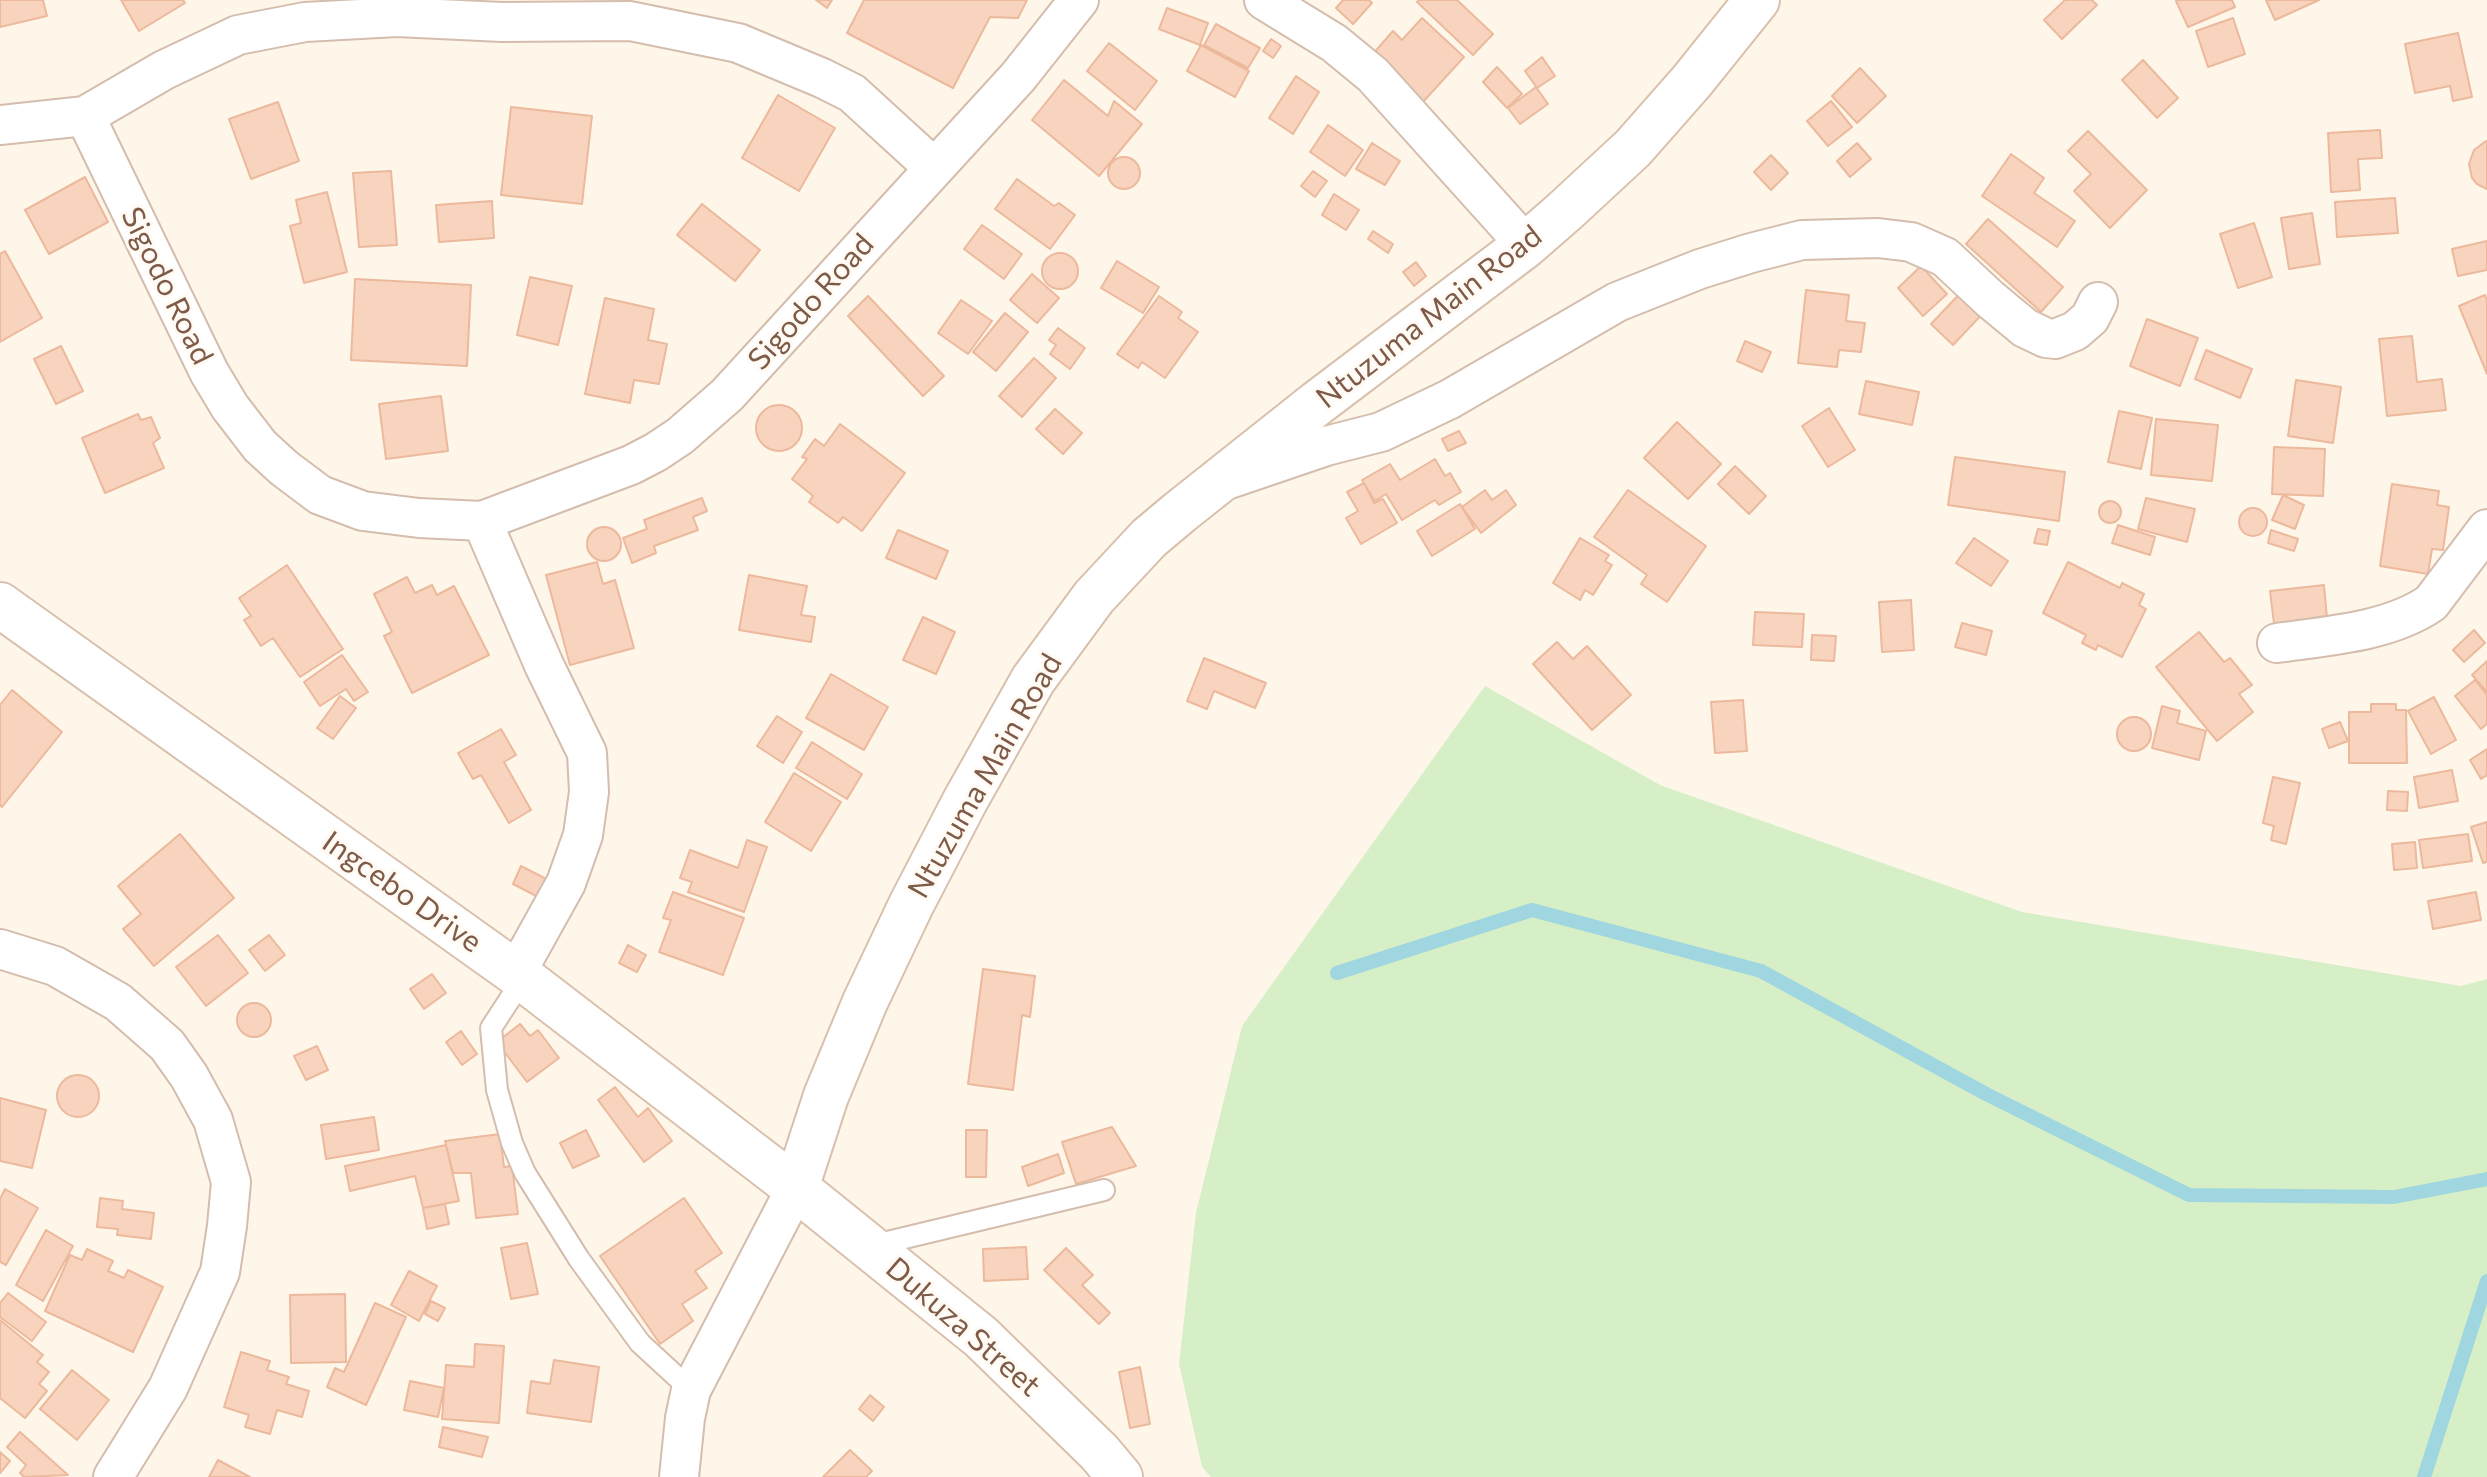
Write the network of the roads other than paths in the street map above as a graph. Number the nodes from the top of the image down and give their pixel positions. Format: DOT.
graph roads {
  1 [pos="1079,0"];
  2 [pos="1264,0"];
  3 [pos="1757,0"];
  4 [pos="85,116"];
  5 [pos="0,125"];
  6 [pos="933,167"];
  7 [pos="1526,245"];
  8 [pos="2098,302"];
  9 [pos="1217,483"];
  10 [pos="482,521"];
  11 [pos="2487,529"];
  12 [pos="0,605"];
  13 [pos="2277,643"];
  14 [pos="0,949"];
  15 [pos="519,976"];
  16 [pos="796,1188"];
  17 [pos="1104,1190"];
  18 [pos="871,1246"];
  19 [pos="691,1390"];
  20 [pos="113,1477"];
  21 [pos="679,1477"];
  22 [pos="1120,1477"];
  1 -- 6 [label="street, Sigodo Road"];
  2 -- 7 [label="street"];
  3 -- 7 [label="street, Ntuzuma Main Road"];
  4 -- 5 [label="street"];
  4 -- 6 [label="street"];
  4 -- 10 [label="street, Sigodo Road"];
  6 -- 10 [label="street, Sigodo Road"];
  7 -- 9 [label="street, Ntuzuma Main Road"];
  8 -- 9 [label="street"];
  9 -- 16 [label="street, Ntuzuma Main Road"];
  10 -- 15 [label="street"];
  11 -- 13 [label="street"];
  12 -- 15 [label="street, Ingcebo Drive"];
  14 -- 20 [label="street"];
  15 -- 16 [label="street, Ingcebo Drive"];
  15 -- 19 [label="lane"];
  16 -- 18 [label="street, Dukuza Street"];
  16 -- 19 [label="street, Ntuzuma Main Road"];
  17 -- 18 [label="lane"];
  18 -- 22 [label="street, Dukuza Street"];
  19 -- 21 [label="street, Ntuzuma Main Road"];
}
